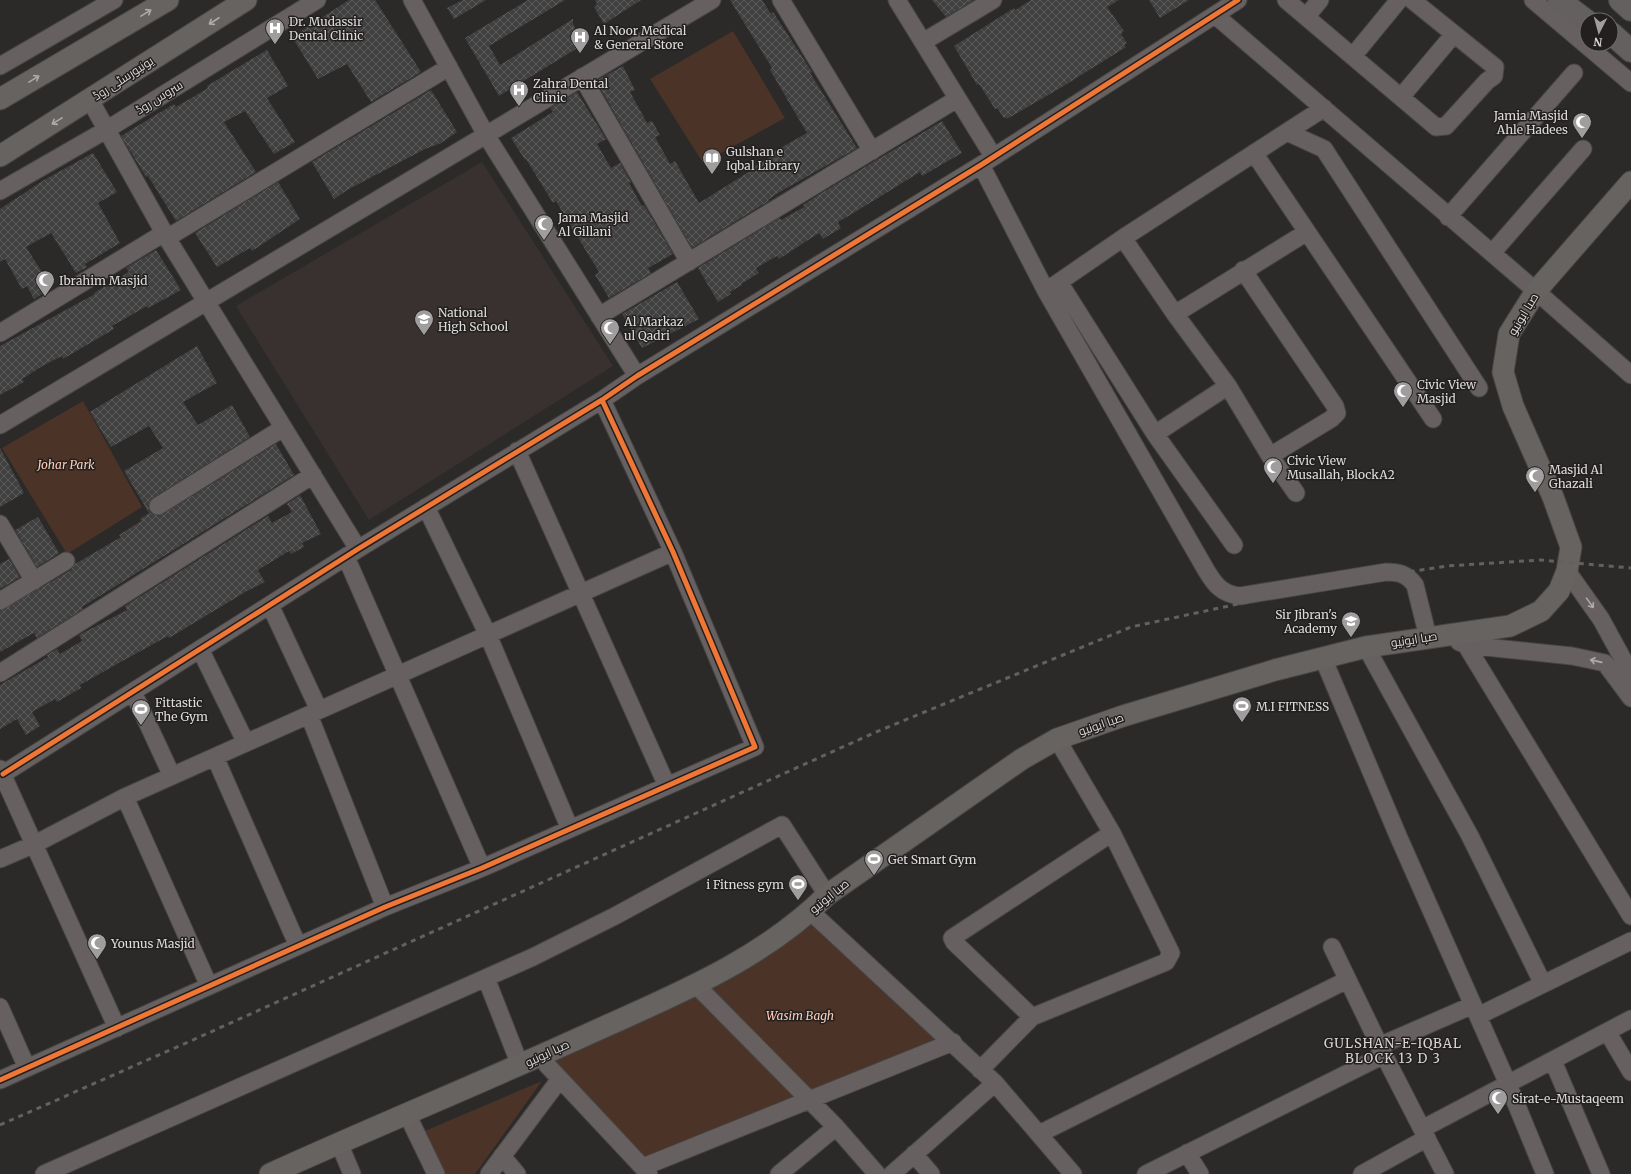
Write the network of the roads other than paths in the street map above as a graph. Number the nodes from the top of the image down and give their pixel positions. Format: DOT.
graph roads {
  1 [pos="114,0"];
  2 [pos="168,0"];
  3 [pos="246,0"];
  4 [pos="317,0"];
  5 [pos="412,0"];
  6 [pos="712,0"];
  7 [pos="781,0"];
  8 [pos="897,0"];
  9 [pos="993,0"];
  10 [pos="1238,0"];
  11 [pos="1286,0"];
  12 [pos="1320,0"];
  13 [pos="1399,0"];
  14 [pos="1412,0"];
  15 [pos="1533,0"];
  16 [pos="1558,0"];
  17 [pos="1574,0"];
  18 [pos="1620,0"];
  19 [pos="1631,10"];
  20 [pos="1588,12"];
  21 [pos="1215,15"];
  22 [pos="1579,15"];
  23 [pos="1306,17"];
  24 [pos="76,22"];
  25 [pos="1454,34"];
  26 [pos="1619,40"];
  27 [pos="923,42"];
  28 [pos="1619,45"];
  29 [pos="89,47"];
  30 [pos="1631,50"];
  31 [pos="1631,54"];
  32 [pos="1353,56"];
  33 [pos="0,66"];
  34 [pos="449,67"];
  35 [pos="1574,73"];
  36 [pos="582,77"];
  37 [pos="1631,83"];
  38 [pos="1401,97"];
  39 [pos="0,99"];
  40 [pos="90,100"];
  41 [pos="957,100"];
  42 [pos="1324,108"];
  43 [pos="106,130"];
  44 [pos="1287,132"];
  45 [pos="486,135"];
  46 [pos="1583,149"];
  47 [pos="872,151"];
  48 [pos="1254,153"];
  49 [pos="0,156"];
  50 [pos="987,160"];
  51 [pos="1631,182"];
  52 [pos="0,191"];
  53 [pos="1448,217"];
  54 [pos="1307,232"];
  55 [pos="165,236"];
  56 [pos="1123,238"];
  57 [pos="1492,253"];
  58 [pos="689,262"];
  59 [pos="1243,270"];
  60 [pos="1052,286"];
  61 [pos="1536,291"];
  62 [pos="206,302"];
  63 [pos="1175,314"];
  64 [pos="599,316"];
  65 [pos="0,333"];
  66 [pos="1631,375"];
  67 [pos="637,376"];
  68 [pos="1228,386"];
  69 [pos="1479,388"];
  70 [pos="602,400"];
  71 [pos="1433,419"];
  72 [pos="0,424"];
  73 [pos="283,428"];
  74 [pos="1155,434"];
  75 [pos="517,451"];
  76 [pos="1270,456"];
  77 [pos="313,475"];
  78 [pos="1296,493"];
  79 [pos="158,506"];
  80 [pos="426,507"];
  81 [pos="0,524"];
  82 [pos="1234,545"];
  83 [pos="673,552"];
  84 [pos="352,553"];
  85 [pos="66,561"];
  86 [pos="1567,571"];
  87 [pos="34,581"];
  88 [pos="581,593"];
  89 [pos="0,601"];
  90 [pos="270,605"];
  91 [pos="488,635"];
  92 [pos="1435,636"];
  93 [pos="1466,645"];
  94 [pos="1366,647"];
  95 [pos="200,649"];
  96 [pos="1323,658"];
  97 [pos="0,672"];
  98 [pos="1631,674"];
  99 [pos="398,675"];
  100 [pos="133,692"];
  101 [pos="1631,698"];
  102 [pos="314,712"];
  103 [pos="1057,739"];
  104 [pos="246,743"];
  105 [pos="215,757"];
  106 [pos="1,772"];
  107 [pos="172,776"];
  108 [pos="667,786"];
  109 [pos="125,797"];
  110 [pos="570,829"];
  111 [pos="1112,833"];
  112 [pos="35,844"];
  113 [pos="0,859"];
  114 [pos="482,868"];
  115 [pos="828,895"];
  116 [pos="385,907"];
  117 [pos="811,912"];
  118 [pos="1631,916"];
  119 [pos="1631,941"];
  120 [pos="298,946"];
  121 [pos="1332,947"];
  122 [pos="486,978"];
  123 [pos="1347,980"];
  124 [pos="1543,984"];
  125 [pos="696,985"];
  126 [pos="209,986"];
  127 [pos="0,1007"];
  128 [pos="1475,1010"];
  129 [pos="1032,1016"];
  130 [pos="1631,1019"];
  131 [pos="117,1028"];
  132 [pos="1608,1032"];
  133 [pos="953,1042"];
  134 [pos="1382,1051"];
  135 [pos="542,1055"];
  136 [pos="1553,1061"];
  137 [pos="520,1065"];
  138 [pos="27,1068"];
  139 [pos="980,1070"];
  140 [pos="1631,1072"];
  141 [pos="560,1079"];
  142 [pos="0,1080"];
  143 [pos="995,1083"];
  144 [pos="1508,1084"];
  145 [pos="809,1100"];
  146 [pos="407,1114"];
  147 [pos="836,1127"];
  148 [pos="1425,1133"];
  149 [pos="1039,1134"];
  150 [pos="339,1143"];
  151 [pos="1187,1153"];
  152 [pos="914,1154"];
  153 [pos="502,1156"];
  154 [pos="646,1171"];
  155 [pos="44,1174"];
  156 [pos="270,1174"];
  157 [pos="352,1174"];
  158 [pos="436,1174"];
  159 [pos="489,1174"];
  160 [pos="517,1174"];
  161 [pos="778,1174"];
  162 [pos="877,1174"];
  163 [pos="892,1174"];
  164 [pos="931,1174"];
  165 [pos="1073,1174"];
  166 [pos="1146,1174"];
  167 [pos="1200,1174"];
  168 [pos="1362,1174"];
  169 [pos="1445,1174"];
  170 [pos="1545,1174"];
  171 [pos="1601,1174"];
  1 -- 24 [label="street"];
  29 -- 2 [label="main road, one-way"];
  3 -- 40 [label="main road, یونیورسٹی روڈ, one-way"];
  4 -- 43 [label="street, سروس روڈ"];
  5 -- 34 [label="street"];
  6 -- 36 [label="street"];
  7 -- 47 [label="street"];
  8 -- 27 [label="street"];
  9 -- 27 [label="street"];
  10 -- 21 [label="street"];
  11 -- 23 [label="street"];
  12 -- 23 [label="street"];
  13 -- 32 [label="street"];
  14 -- 25 [label="street"];
  15 -- 37 [label="street"];
  16 -- 22 [label="highway"];
  17 -- 20 [label="highway"];
  18 -- 19 [label="highway"];
  21 -- 42 [label="street"];
  21 -- 50 [label="street"];
  23 -- 32 [label="street"];
  24 -- 29 [label="street"];
  24 -- 33 [label="street"];
  25 -- 38 [label="street"];
  25 -- 38 [label="street"];
  26 -- 30 [label="highway"];
  27 -- 41 [label="street"];
  28 -- 31 [label="highway"];
  39 -- 29 [label="main road, one-way"];
  32 -- 38 [label="street"];
  34 -- 45 [label="street"];
  34 -- 55 [label="street"];
  35 -- 53 [label="street"];
  36 -- 45 [label="street"];
  36 -- 58 [label="street"];
  40 -- 43 [label="street"];
  40 -- 49 [label="main road, یونیورسٹی روڈ, one-way"];
  41 -- 47 [label="street"];
  41 -- 50 [label="street"];
  42 -- 44 [label="street"];
  42 -- 53 [label="street"];
  43 -- 52 [label="street, سروس روڈ"];
  43 -- 55 [label="street"];
  44 -- 48 [label="street"];
  44 -- 69 [label="street"];
  45 -- 62 [label="street"];
  45 -- 64 [label="street"];
  46 -- 57 [label="street"];
  47 -- 58 [label="street"];
  48 -- 54 [label="street"];
  48 -- 56 [label="street"];
  50 -- 60 [label="street"];
  50 -- 67 [label="street"];
  51 -- 61 [label="main road, صبا ایونیو"];
  53 -- 57 [label="street"];
  54 -- 59 [label="street"];
  54 -- 71 [label="street"];
  55 -- 62 [label="street"];
  55 -- 65 [label="street"];
  56 -- 60 [label="street"];
  56 -- 63 [label="street"];
  57 -- 61 [label="street"];
  58 -- 64 [label="street"];
  59 -- 63 [label="street"];
  59 -- 76 [label="street"];
  60 -- 74 [label="street"];
  60 -- 92 [label="street"];
  61 -- 66 [label="street"];
  61 -- 86 [label="main road, صبا ایونیو"];
  62 -- 72 [label="street"];
  62 -- 73 [label="street"];
  63 -- 68 [label="street"];
  64 -- 67 [label="street"];
  67 -- 70 [label="street"];
  68 -- 74 [label="street"];
  68 -- 76 [label="street"];
  70 -- 75 [label="street"];
  70 -- 83 [label="street"];
  73 -- 77 [label="street"];
  73 -- 79 [label="street"];
  74 -- 82 [label="street"];
  75 -- 80 [label="street"];
  75 -- 88 [label="street"];
  76 -- 78 [label="street"];
  77 -- 84 [label="street"];
  77 -- 97 [label="street"];
  80 -- 84 [label="street"];
  80 -- 91 [label="street"];
  81 -- 87 [label="street"];
  83 -- 88 [label="street"];
  83 -- 108 [label="street"];
  84 -- 90 [label="street"];
  84 -- 99 [label="street"];
  85 -- 87 [label="street"];
  86 -- 92 [label="main road, صبا ایونیو"];
  86 -- 98 [label="street, one-way"];
  87 -- 89 [label="street"];
  88 -- 91 [label="street"];
  88 -- 108 [label="street"];
  90 -- 95 [label="street"];
  90 -- 102 [label="street"];
  91 -- 99 [label="street"];
  91 -- 110 [label="street"];
  92 -- 93 [label="street"];
  92 -- 94 [label="main road, صبا ایونیو"];
  101 -- 93 [label="street, one-way"];
  93 -- 118 [label="street"];
  94 -- 96 [label="main road, صبا ایونیو"];
  94 -- 124 [label="street"];
  95 -- 100 [label="street"];
  95 -- 104 [label="street"];
  96 -- 103 [label="main road, صبا ایونیو"];
  96 -- 128 [label="street"];
  99 -- 102 [label="street"];
  99 -- 114 [label="street"];
  100 -- 106 [label="street"];
  100 -- 107 [label="street"];
  102 -- 104 [label="street"];
  102 -- 116 [label="street"];
  103 -- 111 [label="street"];
  103 -- 115 [label="main road, صبا ایونیو"];
  104 -- 105 [label="street"];
  105 -- 107 [label="street"];
  105 -- 120 [label="street"];
  106 -- 112 [label="street"];
  107 -- 109 [label="street"];
  108 -- 110 [label="street"];
  109 -- 112 [label="street"];
  109 -- 126 [label="street"];
  110 -- 114 [label="street"];
  111 -- 129 [label="street"];
  111 -- 129 [label="street"];
  112 -- 113 [label="street"];
  112 -- 131 [label="street"];
  114 -- 116 [label="street"];
  115 -- 117 [label="main road, صبا ایونیو"];
  115 -- 122 [label="street"];
  116 -- 120 [label="street"];
  117 -- 125 [label="main road, صبا ایونیو"];
  117 -- 133 [label="street"];
  119 -- 124 [label="street"];
  120 -- 126 [label="street"];
  121 -- 123 [label="street"];
  122 -- 137 [label="street"];
  122 -- 155 [label="street"];
  123 -- 134 [label="street"];
  123 -- 149 [label="street"];
  124 -- 128 [label="street"];
  125 -- 135 [label="main road, صبا ایونیو"];
  125 -- 145 [label="street"];
  126 -- 131 [label="street"];
  127 -- 138 [label="street"];
  128 -- 134 [label="street"];
  128 -- 144 [label="street"];
  129 -- 139 [label="street"];
  130 -- 132 [label="street"];
  131 -- 138 [label="street"];
  132 -- 136 [label="street"];
  132 -- 140 [label="street"];
  133 -- 139 [label="street"];
  133 -- 145 [label="street"];
  134 -- 148 [label="street"];
  134 -- 151 [label="street"];
  135 -- 137 [label="main road, صبا ایونیو"];
  135 -- 141 [label="street"];
  136 -- 144 [label="street"];
  136 -- 171 [label="street"];
  137 -- 146 [label="main road, صبا ایونیو"];
  138 -- 142 [label="street"];
  139 -- 143 [label="street"];
  141 -- 153 [label="street"];
  141 -- 154 [label="street"];
  143 -- 149 [label="street"];
  143 -- 152 [label="street"];
  144 -- 148 [label="street"];
  144 -- 170 [label="street"];
  145 -- 147 [label="street"];
  145 -- 154 [label="street"];
  146 -- 150 [label="main road, صبا ایونیو"];
  146 -- 158 [label="street"];
  147 -- 161 [label="street"];
  147 -- 162 [label="street"];
  148 -- 168 [label="street"];
  148 -- 169 [label="street"];
  149 -- 165 [label="street"];
  150 -- 156 [label="main road, صبا ایونیو"];
  150 -- 157 [label="street"];
  151 -- 166 [label="street"];
  151 -- 167 [label="street"];
  152 -- 163 [label="street"];
  152 -- 164 [label="street"];
  153 -- 159 [label="street"];
  153 -- 160 [label="street"];
}
